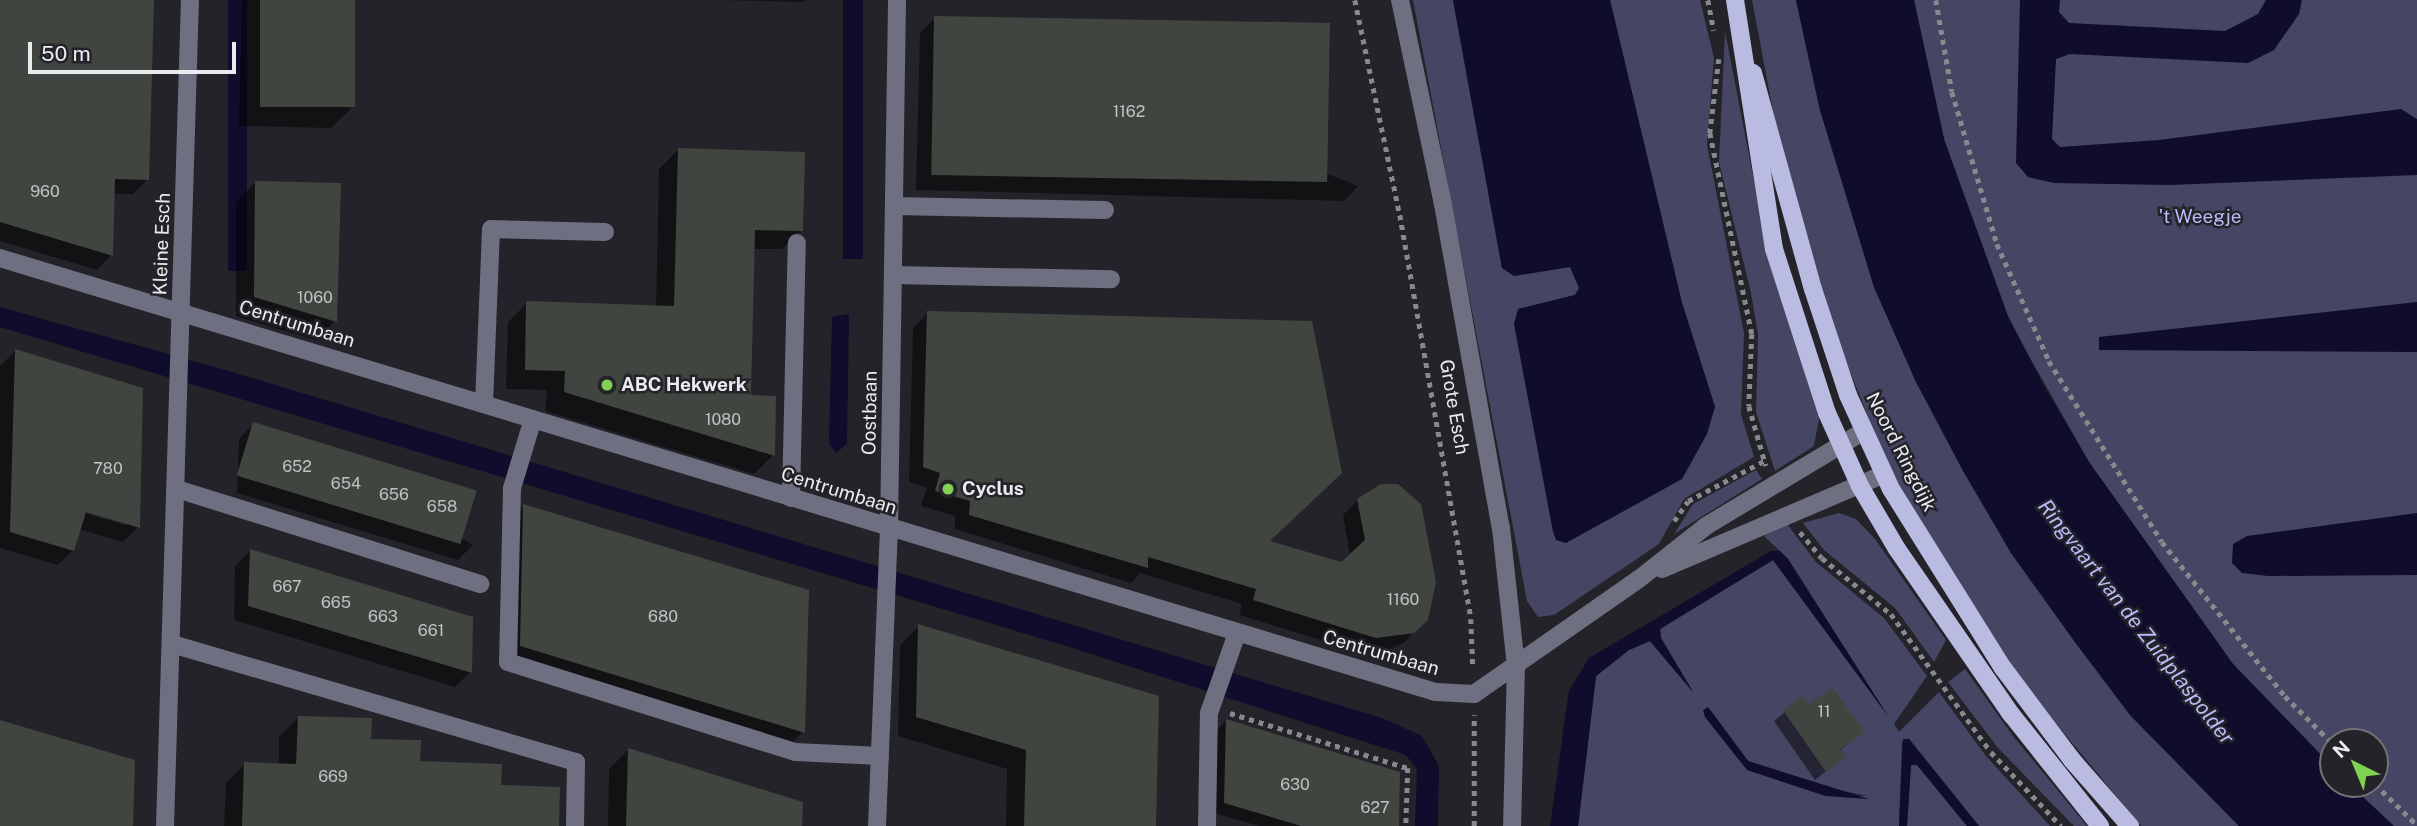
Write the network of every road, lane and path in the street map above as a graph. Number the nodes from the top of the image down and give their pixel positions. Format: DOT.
graph roads {
  1 [pos="190,0"];
  2 [pos="897,0"];
  3 [pos="1355,0"];
  4 [pos="1400,0"];
  5 [pos="1735,0"];
  6 [pos="1936,0"];
  7 [pos="1743,43"];
  8 [pos="894,206"];
  9 [pos="1105,210"];
  10 [pos="605,232"];
  11 [pos="797,243"];
  12 [pos="0,258"];
  13 [pos="893,275"];
  14 [pos="1111,279"];
  15 [pos="181,310"];
  16 [pos="484,404"];
  17 [pos="533,419"];
  18 [pos="1864,431"];
  19 [pos="1841,443"];
  20 [pos="1885,474"];
  21 [pos="1860,486"];
  22 [pos="177,489"];
  23 [pos="792,498"];
  24 [pos="889,528"];
  25 [pos="1639,579"];
  26 [pos="480,584"];
  27 [pos="1237,633"];
  28 [pos="172,644"];
  29 [pos="1516,665"];
  30 [pos="1474,694"];
  31 [pos="1212,704"];
  32 [pos="2319,730"];
  33 [pos="880,756"];
  34 [pos="2389,798"];
  35 [pos="2417,825"];
  36 [pos="165,826"];
  37 [pos="575,826"];
  38 [pos="877,826"];
  39 [pos="1207,826"];
  40 [pos="1406,826"];
  41 [pos="1474,826"];
  42 [pos="1512,826"];
  43 [pos="2100,826"];
  44 [pos="2130,826"];
  1 -- 15 [label="street, Kleine Esch"];
  2 -- 8 [label="street, Oostbaan"];
  3 -- 30 [label="path, Grote Esch"];
  4 -- 29 [label="street, Grote Esch"];
  5 -- 7 [label="main road, Noord Ringdijk"];
  6 -- 32 [label="path"];
  7 -- 18 [label="main road, Noord Ringdijk"];
  7 -- 19 [label="main road, Noord Ringdijk"];
  8 -- 9 [label="street"];
  8 -- 13 [label="street, Oostbaan"];
  10 -- 16 [label="street"];
  11 -- 23 [label="street"];
  12 -- 15 [label="street, Centrumbaan"];
  13 -- 14 [label="street"];
  13 -- 24 [label="street, Oostbaan"];
  15 -- 16 [label="street, Centrumbaan"];
  15 -- 22 [label="street, Kleine Esch"];
  16 -- 17 [label="street, Centrumbaan"];
  17 -- 23 [label="street, Centrumbaan"];
  17 -- 33 [label="street"];
  18 -- 19 [label="street"];
  18 -- 20 [label="main road, Noord Ringdijk"];
  19 -- 21 [label="main road, Noord Ringdijk"];
  19 -- 25 [label="street"];
  20 -- 21 [label="street"];
  20 -- 44 [label="main road, Noord Ringdijk"];
  21 -- 25 [label="street"];
  21 -- 43 [label="main road, Noord Ringdijk"];
  22 -- 26 [label="street"];
  22 -- 28 [label="street, Kleine Esch"];
  23 -- 24 [label="street, Centrumbaan"];
  24 -- 27 [label="street, Centrumbaan"];
  24 -- 33 [label="street, Oostbaan"];
  25 -- 29 [label="street"];
  27 -- 30 [label="street, Centrumbaan"];
  27 -- 31 [label="street"];
  28 -- 36 [label="street, Kleine Esch"];
  28 -- 37 [label="street"];
  29 -- 30 [label="street"];
  29 -- 42 [label="street, Grote Esch"];
  30 -- 41 [label="path, Grote Esch"];
  31 -- 39 [label="street"];
  31 -- 40 [label="path"];
  33 -- 38 [label="street, Oostbaan"];
  34 -- 35 [label="path"];
}
